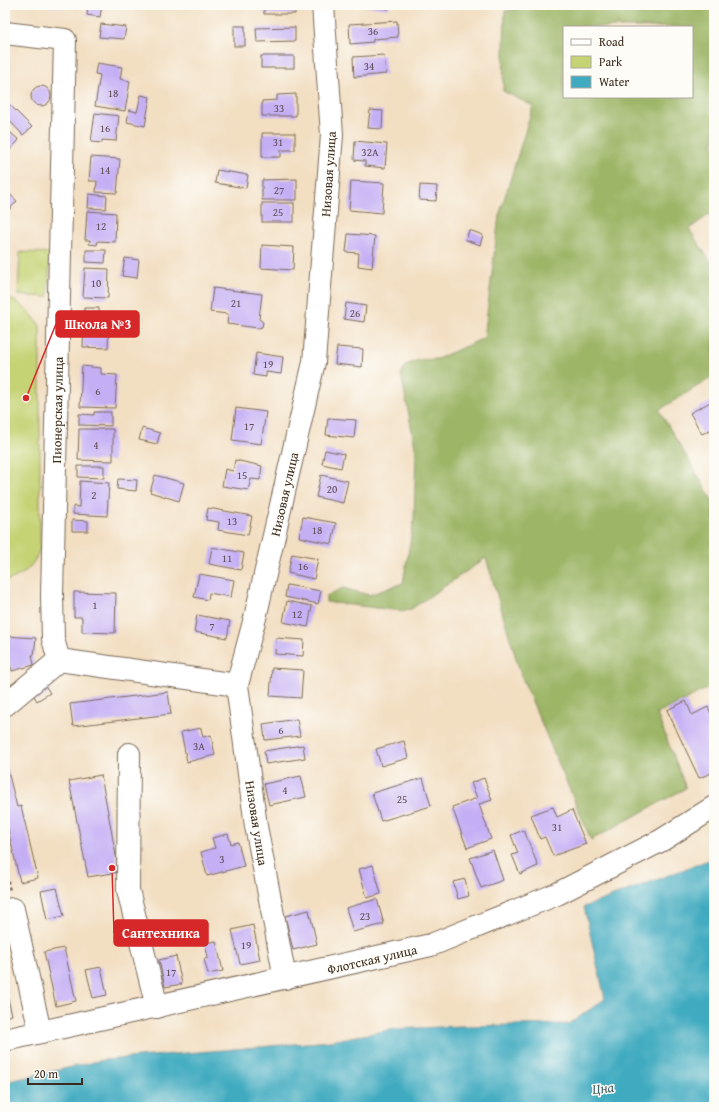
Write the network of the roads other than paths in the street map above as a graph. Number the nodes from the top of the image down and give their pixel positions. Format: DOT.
graph roads {
  1 [pos="323,5"];
  2 [pos="5,34"];
  3 [pos="59,660"];
  4 [pos="237,685"];
  5 [pos="5,705"];
  6 [pos="129,754"];
  7 [pos="714,807"];
  8 [pos="5,911"];
  9 [pos="285,978"];
  10 [pos="157,1007"];
  11 [pos="40,1032"];
  12 [pos="5,1040"];
  1 -- 4 [label="street, Низовая улица"];
  2 -- 3 [label="street, Пионерская улица"];
  3 -- 4 [label="street"];
  3 -- 5 [label="street"];
  4 -- 9 [label="street, Низовая улица"];
  6 -- 10 [label="street"];
  7 -- 9 [label="street, Флотская улица"];
  8 -- 11 [label="street"];
  9 -- 10 [label="street, Флотская улица"];
  10 -- 11 [label="street, Флотская улица"];
  11 -- 12 [label="street, Флотская улица"];
}
